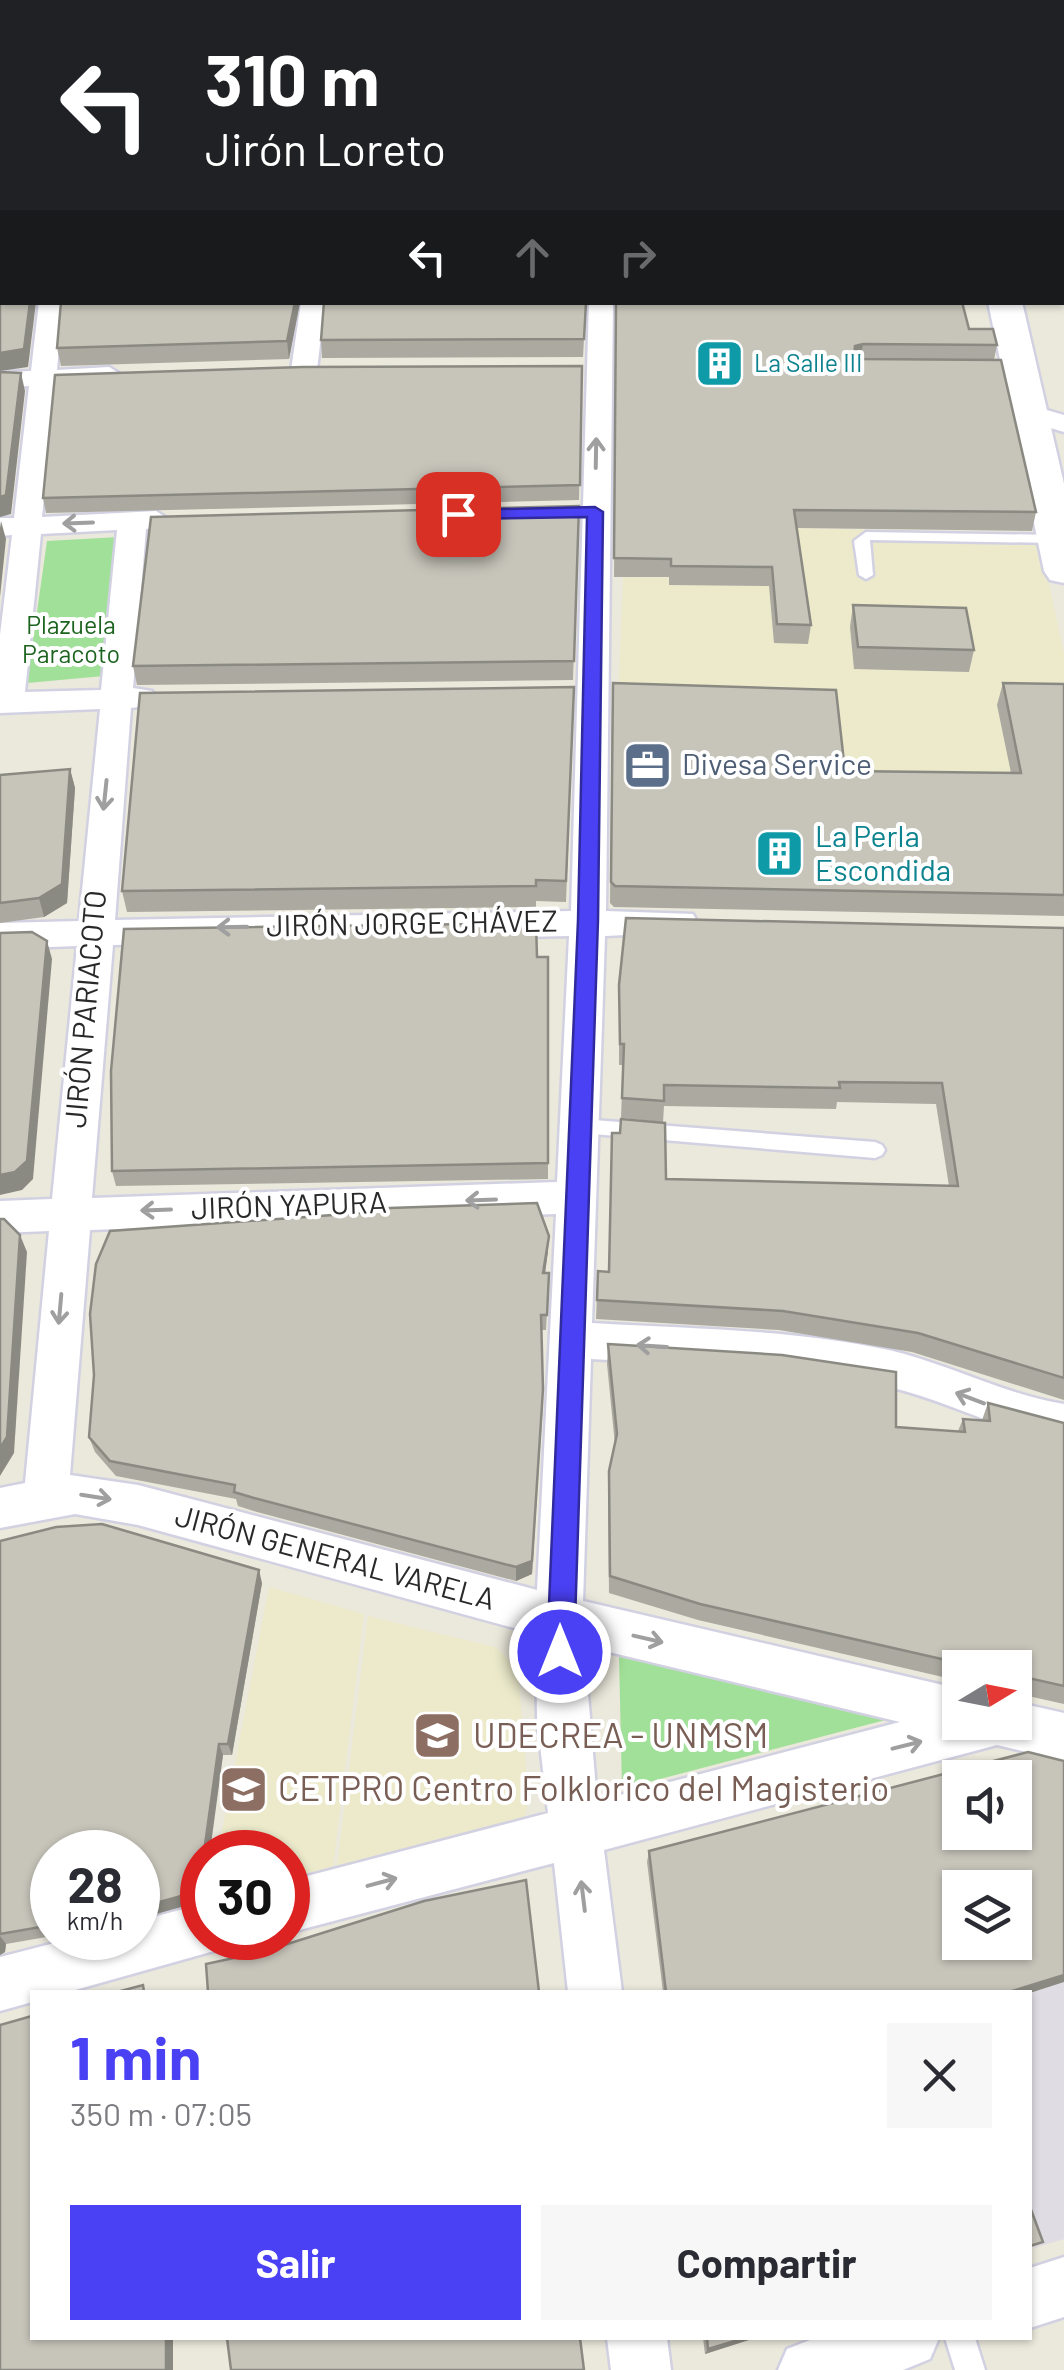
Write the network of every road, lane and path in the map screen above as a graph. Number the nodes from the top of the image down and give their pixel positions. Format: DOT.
graph roads {
  1 [pos="50,305"];
  2 [pos="313,305"];
  3 [pos="600,305"];
  4 [pos="1006,305"];
  5 [pos="1041,305"];
  6 [pos="304,370"];
  7 [pos="134,374"];
  8 [pos="44,378"];
  9 [pos="0,380"];
  10 [pos="1044,392"];
  11 [pos="186,520"];
  12 [pos="132,521"];
  13 [pos="15,526"];
  14 [pos="1060,555"];
  15 [pos="866,575"];
  16 [pos="115,698"];
  17 [pos="173,698"];
  18 [pos="4,703"];
  19 [pos="588,920"];
  20 [pos="707,924"];
  21 [pos="92,930"];
  22 [pos="0,936"];
  23 [pos="581,1126"];
  24 [pos="875,1150"];
  25 [pos="578,1197"];
  26 [pos="68,1212"];
  27 [pos="0,1217"];
  28 [pos="572,1340"];
  29 [pos="1064,1423"];
  30 [pos="46,1497"];
  31 [pos="0,1508"];
  32 [pos="559,1618"];
  33 [pos="942,1709"];
  34 [pos="1032,1730"];
  35 [pos="942,1736"];
  36 [pos="1064,1737"];
  37 [pos="575,1829"];
  38 [pos="310,1901"];
  39 [pos="180,1936"];
  40 [pos="0,1984"];
  41 [pos="595,1990"];
  42 [pos="1064,2288"];
  43 [pos="1032,2297"];
  44 [pos="637,2340"];
  45 [pos="903,2340"];
  46 [pos="961,2340"];
  47 [pos="641,2370"];
  48 [pos="808,2370"];
  49 [pos="970,2370"];
  1 -- 8 [label="street"];
  2 -- 6 [label="street"];
  19 -- 3 [label="street, one-way"];
  4 -- 10 [label="main road"];
  5 -- 10 [label="main road"];
  7 -- 8 [label="street"];
  8 -- 9 [label="street"];
  8 -- 13 [label="street"];
  10 -- 14 [label="main road"];
  11 -- 12 [label="street"];
  12 -- 13 [label="street, one-way"];
  12 -- 16 [label="street, JIRÓN PARIACOTO"];
  13 -- 18 [label="street"];
  14 -- 15 [label="lane"];
  16 -- 17 [label="street"];
  16 -- 18 [label="street"];
  16 -- 21 [label="street, JIRÓN PARIACOTO, one-way"];
  19 -- 20 [label="street, JIRÓN JORGE CHÁVEZ"];
  19 -- 21 [label="street, JIRÓN JORGE CHÁVEZ, one-way"];
  19 -- 23 [label="street"];
  21 -- 22 [label="street, JIRÓN JORGE CHÁVEZ"];
  21 -- 26 [label="street, JIRÓN PARIACOTO"];
  23 -- 24 [label="lane"];
  23 -- 25 [label="street"];
  25 -- 26 [label="street, JIRÓN YAPURA, one-way"];
  25 -- 28 [label="street"];
  26 -- 27 [label="street, JIRÓN YAPURA"];
  26 -- 30 [label="street, JIRÓN PARIACOTO, one-way"];
  29 -- 28 [label="street, one-way"];
  28 -- 32 [label="street"];
  30 -- 31 [label="street, JIRÓN GENERAL VARELA"];
  30 -- 32 [label="street, JIRÓN GENERAL VARELA, one-way"];
  32 -- 33 [label="street, JIRÓN GENERAL VARELA, one-way"];
  32 -- 37 [label="street"];
  34 -- 36 [label="street"];
  37 -- 35 [label="street, one-way"];
  38 -- 37 [label="street, one-way"];
  41 -- 37 [label="street, one-way"];
  39 -- 40 [label="street"];
  42 -- 43 [label="street"];
  44 -- 47 [label="street"];
  45 -- 48 [label="street"];
  46 -- 49 [label="lane"];
}
